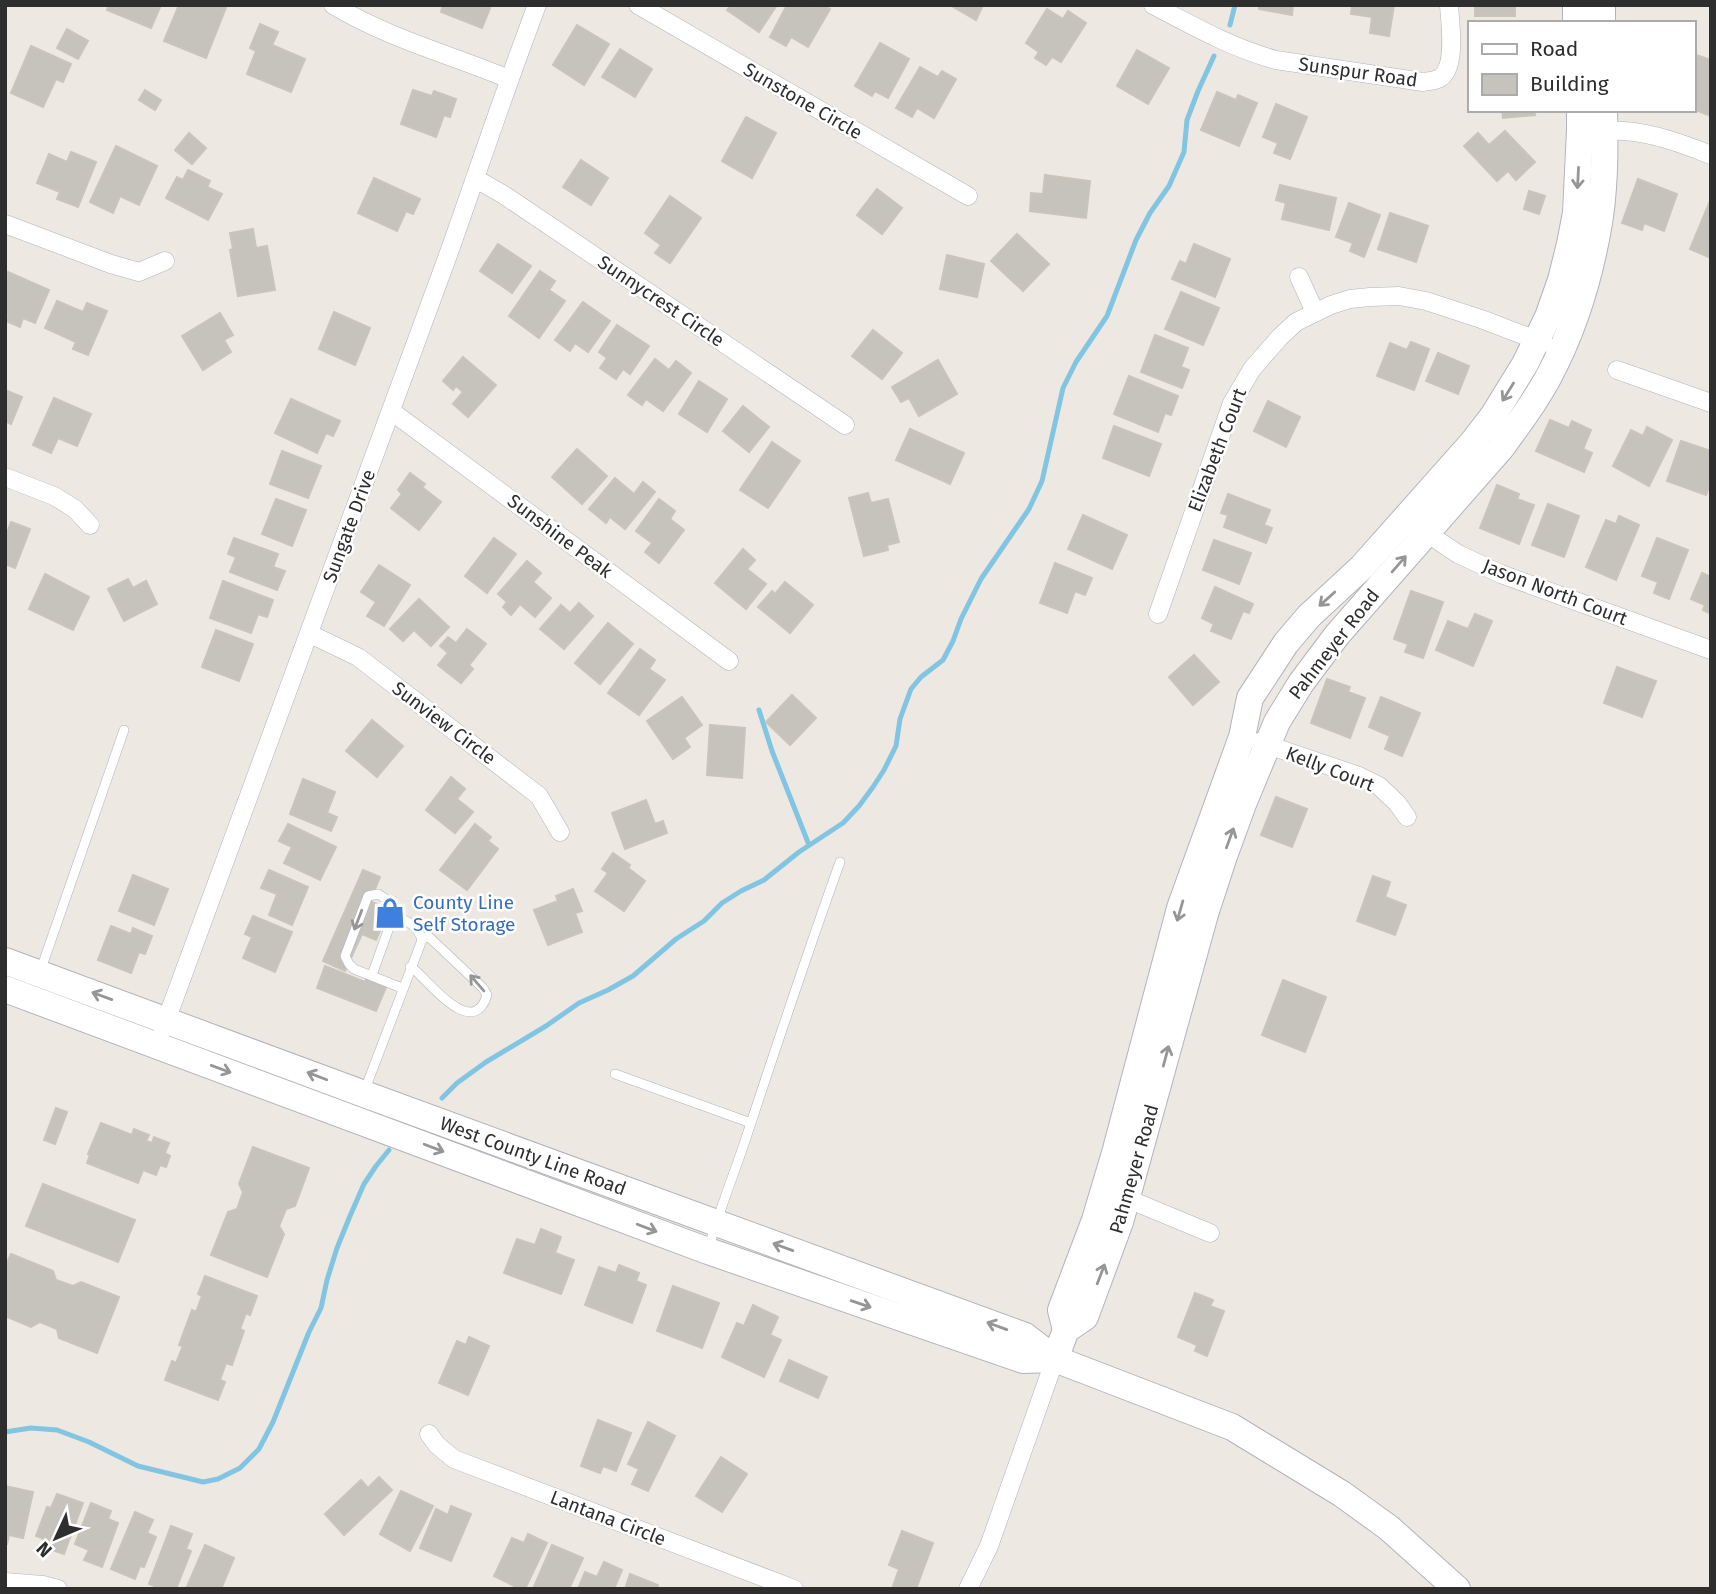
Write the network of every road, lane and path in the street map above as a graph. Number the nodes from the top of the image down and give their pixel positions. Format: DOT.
graph roads {
  1 [pos="333,5"];
  2 [pos="537,5"];
  3 [pos="638,5"];
  4 [pos="1153,5"];
  5 [pos="1449,5"];
  6 [pos="509,79"];
  7 [pos="1592,121"];
  8 [pos="1711,155"];
  9 [pos="475,179"];
  10 [pos="968,196"];
  11 [pos="5,224"];
  12 [pos="165,261"];
  13 [pos="1299,277"];
  14 [pos="1315,312"];
  15 [pos="1549,345"];
  16 [pos="1617,370"];
  17 [pos="1711,403"];
  18 [pos="391,411"];
  19 [pos="845,425"];
  20 [pos="5,477"];
  21 [pos="1418,524"];
  22 [pos="90,526"];
  23 [pos="1158,614"];
  24 [pos="310,634"];
  25 [pos="1711,650"];
  26 [pos="729,661"];
  27 [pos="124,730"];
  28 [pos="1242,737"];
  29 [pos="1267,745"];
  30 [pos="1407,817"];
  31 [pos="560,832"];
  32 [pos="840,862"];
  33 [pos="396,919"];
  34 [pos="422,940"];
  35 [pos="5,961"];
  36 [pos="410,967"];
  37 [pos="39,973"];
  38 [pos="372,975"];
  39 [pos="402,988"];
  40 [pos="5,989"];
  41 [pos="166,1020"];
  42 [pos="157,1045"];
  43 [pos="615,1074"];
  44 [pos="360,1106"];
  45 [pos="751,1123"];
  46 [pos="1128,1199"];
  47 [pos="716,1222"];
  48 [pos="1210,1233"];
  49 [pos="708,1251"];
  50 [pos="1066,1330"];
  51 [pos="1055,1359"];
  52 [pos="429,1434"];
  53 [pos="5,1582"];
  54 [pos="58,1589"];
  55 [pos="794,1589"];
  56 [pos="968,1589"];
  57 [pos="1457,1589"];
  1 -- 6 [label="street"];
  2 -- 6 [label="street, Sungate Drive"];
  3 -- 10 [label="street, Sunstone Circle"];
  4 -- 5 [label="street, Sunspur Road"];
  6 -- 9 [label="street, Sungate Drive"];
  7 -- 8 [label="street"];
  7 -- 15 [label="main road, Pahmeyer Road"];
  9 -- 18 [label="street, Sungate Drive"];
  9 -- 19 [label="street, Sunnycrest Circle"];
  11 -- 12 [label="street"];
  13 -- 14 [label="street"];
  14 -- 15 [label="street, Elizabeth Court"];
  14 -- 23 [label="street, Elizabeth Court"];
  15 -- 21 [label="main road, Pahmeyer Road"];
  16 -- 17 [label="street"];
  18 -- 24 [label="street, Sungate Drive"];
  18 -- 26 [label="street, Sunshine Peak"];
  20 -- 22 [label="street"];
  21 -- 25 [label="street, Jason North Court"];
  21 -- 28 [label="main road, Pahmeyer Road, one-way"];
  29 -- 21 [label="main road, Pahmeyer Road, one-way"];
  24 -- 31 [label="street, Sunview Circle"];
  24 -- 41 [label="street, Sungate Drive"];
  27 -- 37 [label="lane"];
  28 -- 29 [label="street, Kelly Court"];
  28 -- 50 [label="main road, Pahmeyer Road, one-way"];
  29 -- 30 [label="street, Kelly Court"];
  46 -- 29 [label="main road, Pahmeyer Road, one-way"];
  32 -- 45 [label="lane"];
  33 -- 34 [label="lane"];
  33 -- 38 [label="lane"];
  33 -- 38 [label="lane, one-way"];
  34 -- 36 [label="lane"];
  36 -- 34 [label="lane, one-way"];
  35 -- 37 [label="main road, West County Line Road"];
  36 -- 39 [label="lane"];
  41 -- 37 [label="main road, West County Line Road, one-way"];
  38 -- 39 [label="lane"];
  39 -- 44 [label="lane"];
  40 -- 42 [label="main road, West County Line Road"];
  41 -- 42 [label="street, Sungate Drive"];
  44 -- 41 [label="main road, West County Line Road, one-way"];
  42 -- 44 [label="main road, West County Line Road, one-way"];
  43 -- 45 [label="lane"];
  44 -- 47 [label="main road, West County Line Road"];
  44 -- 49 [label="main road, West County Line Road, one-way"];
  45 -- 47 [label="lane"];
  46 -- 48 [label="street"];
  50 -- 46 [label="main road, Pahmeyer Road, one-way"];
  47 -- 49 [label="lane"];
  51 -- 47 [label="main road, West County Line Road, one-way"];
  49 -- 51 [label="main road, West County Line Road, one-way"];
  50 -- 51 [label="main road, Pahmeyer Road"];
  51 -- 56 [label="street, Pahmeyer Road"];
  51 -- 57 [label="main road, West County Line Road"];
  52 -- 55 [label="street, Lantana Circle"];
  53 -- 54 [label="street"];
}
